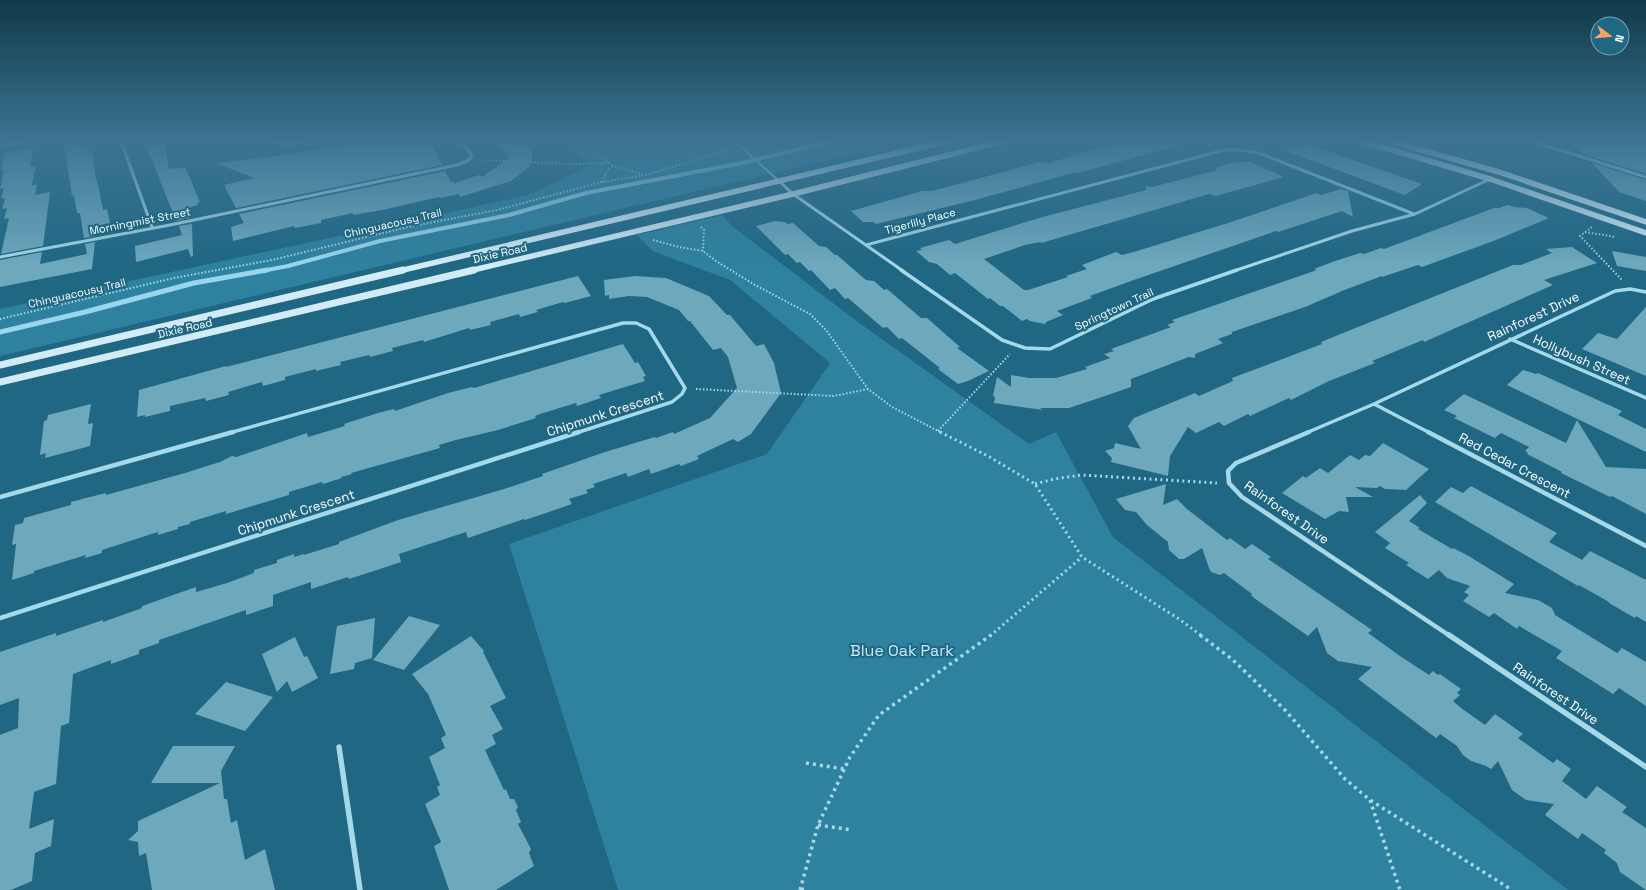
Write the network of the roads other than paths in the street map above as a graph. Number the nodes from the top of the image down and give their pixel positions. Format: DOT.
graph roads {
  1 [pos="779,182"];
  2 [pos="136,183"];
  3 [pos="371,183"];
  4 [pos="777,183"];
  5 [pos="839,183"];
  6 [pos="1101,183"];
  7 [pos="1334,183"];
  8 [pos="1482,183"];
  9 [pos="1500,183"];
  10 [pos="1530,183"];
  11 [pos="793,194"];
  12 [pos="1414,214"];
  13 [pos="1646,222"];
  14 [pos="152,227"];
  15 [pos="1646,233"];
  16 [pos="866,245"];
  17 [pos="0,257"];
  18 [pos="1646,292"];
  19 [pos="1510,339"];
  20 [pos="0,365"];
  21 [pos="0,382"];
  22 [pos="1646,398"];
  23 [pos="1374,404"];
  24 [pos="0,497"];
  25 [pos="1646,546"];
  26 [pos="0,618"];
  27 [pos="339,747"];
  28 [pos="1646,766"];
  29 [pos="360,890"];
  1 -- 11 [label="street, Springtown Trail"];
  2 -- 14 [label="street"];
  3 -- 14 [label="street, Morningmist Street"];
  4 -- 20 [label="main road, Dixie Road"];
  5 -- 11 [label="main road, Dixie Road"];
  6 -- 16 [label="street, Tigerlily Place"];
  7 -- 12 [label="street, Tigerlily Place"];
  8 -- 12 [label="street, Springtown Trail"];
  9 -- 15 [label="main road"];
  10 -- 13 [label="main road"];
  11 -- 16 [label="street, Springtown Trail"];
  11 -- 21 [label="main road, Dixie Road"];
  12 -- 16 [label="street, Springtown Trail"];
  14 -- 17 [label="street, Morningmist Street"];
  18 -- 19 [label="street, Rainforest Drive"];
  19 -- 22 [label="street, Hollybush Street"];
  19 -- 23 [label="street, Rainforest Drive"];
  23 -- 25 [label="street, Red Cedar Crescent"];
  23 -- 28 [label="street, Rainforest Drive"];
  24 -- 26 [label="street, Chipmunk Crescent"];
  27 -- 29 [label="street"];
}
